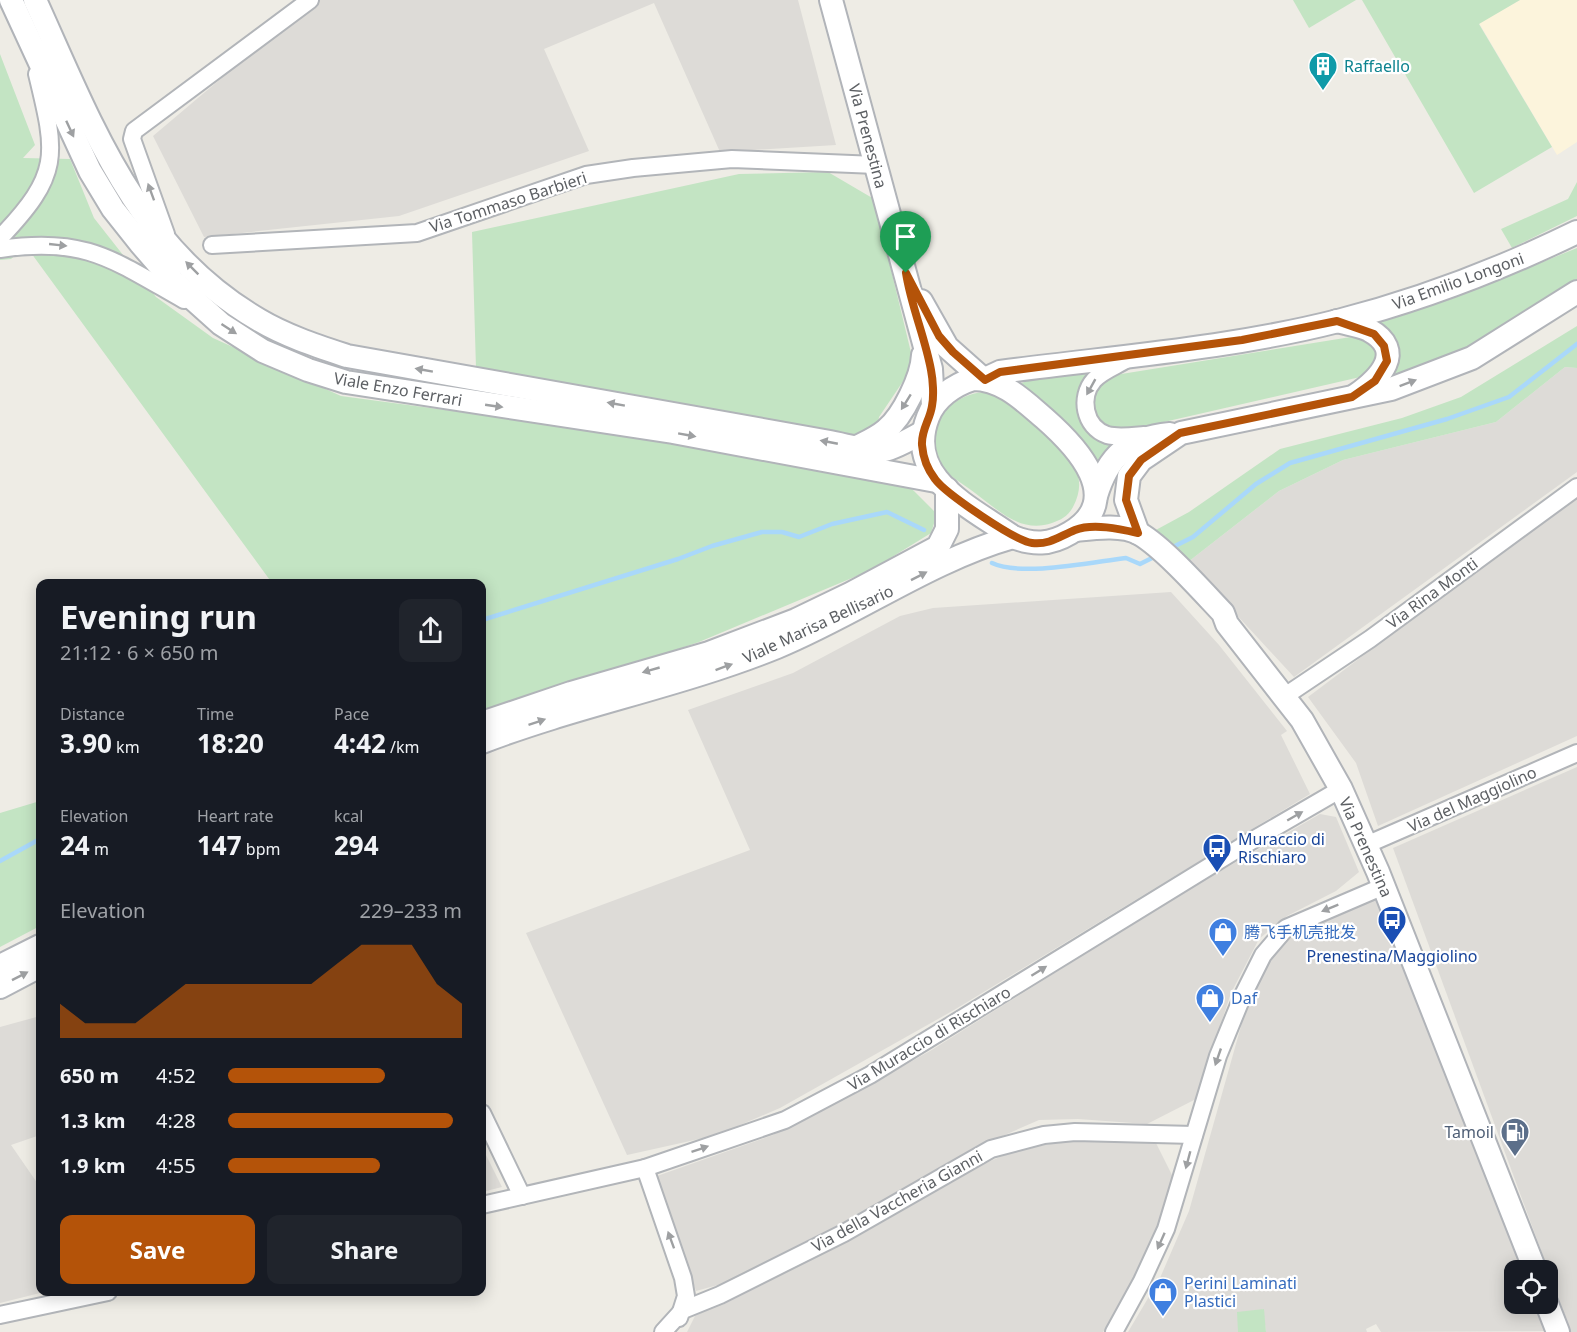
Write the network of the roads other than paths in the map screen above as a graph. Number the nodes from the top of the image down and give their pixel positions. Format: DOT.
graph roads {
  1 [pos="11,0"];
  2 [pos="35,0"];
  3 [pos="310,0"];
  4 [pos="831,0"];
  5 [pos="30,44"];
  6 [pos="876,165"];
  7 [pos="1577,232"];
  8 [pos="0,237"];
  9 [pos="212,245"];
  10 [pos="171,248"];
  11 [pos="0,249"];
  12 [pos="906,273"];
  13 [pos="1577,292"];
  14 [pos="204,311"];
  15 [pos="1337,321"];
  16 [pos="924,347"];
  17 [pos="1137,354"];
  18 [pos="984,379"];
  19 [pos="1352,397"];
  20 [pos="933,406"];
  21 [pos="923,432"];
  22 [pos="1180,433"];
  23 [pos="1154,435"];
  24 [pos="857,447"];
  25 [pos="942,485"];
  26 [pos="1577,487"];
  27 [pos="1096,498"];
  28 [pos="1076,530"];
  29 [pos="1138,533"];
  30 [pos="1012,537"];
  31 [pos="1285,696"];
  32 [pos="486,722"];
  33 [pos="486,741"];
  34 [pos="1577,753"];
  35 [pos="1341,789"];
  36 [pos="1366,845"];
  37 [pos="1384,886"];
  38 [pos="36,948"];
  39 [pos="0,966"];
  40 [pos="36,968"];
  41 [pos="0,987"];
  42 [pos="486,1121"];
  43 [pos="1194,1135"];
  44 [pos="645,1168"];
  45 [pos="522,1196"];
  46 [pos="486,1204"];
  47 [pos="1531,1260"];
  48 [pos="89,1296"];
  49 [pos="684,1310"];
  50 [pos="1551,1314"];
  51 [pos="0,1315"];
  52 [pos="663,1332"];
  53 [pos="673,1332"];
  54 [pos="1114,1332"];
  55 [pos="1558,1332"];
  1 -- 5 [label="main road, Viale Enzo Ferrari"];
  2 -- 10 [label="main road, Viale Enzo Ferrari"];
  10 -- 3 [label="street, one-way"];
  4 -- 6 [label="main road, Via Prenestina"];
  5 -- 8 [label="street"];
  5 -- 14 [label="main road, Viale Enzo Ferrari, one-way"];
  6 -- 9 [label="street, Via Tommaso Barbieri"];
  6 -- 12 [label="main road, Via Prenestina"];
  7 -- 15 [label="main road, Via Emilio Longoni"];
  24 -- 10 [label="main road, Viale Enzo Ferrari, one-way"];
  11 -- 14 [label="street, one-way"];
  12 -- 16 [label="main road, Via Prenestina"];
  12 -- 18 [label="main road, Via Prenestina"];
  19 -- 13 [label="main road, Via Emilio Longoni, one-way"];
  14 -- 25 [label="main road, Viale Enzo Ferrari, one-way"];
  15 -- 17 [label="main road, Via Emilio Longoni"];
  15 -- 19 [label="main road, Via Emilio Longoni"];
  16 -- 20 [label="main road, Via Prenestina"];
  16 -- 24 [label="main road, one-way"];
  17 -- 18 [label="main road, Via Emilio Longoni"];
  17 -- 23 [label="street, one-way"];
  18 -- 20 [label="main road"];
  18 -- 27 [label="main road"];
  19 -- 22 [label="main road, Via Emilio Longoni"];
  20 -- 21 [label="main road"];
  21 -- 24 [label="main road, Viale Enzo Ferrari"];
  21 -- 25 [label="main road"];
  22 -- 23 [label="main road"];
  22 -- 29 [label="main road, Via Emilio Longoni"];
  23 -- 27 [label="main road"];
  25 -- 30 [label="main road"];
  25 -- 32 [label="main road, Viale Marisa Bellisario, one-way"];
  26 -- 31 [label="street, Via Rina Monti"];
  27 -- 28 [label="main road"];
  28 -- 29 [label="main road"];
  28 -- 30 [label="main road"];
  29 -- 31 [label="main road, Via Prenestina"];
  33 -- 30 [label="main road, Viale Marisa Bellisario, one-way"];
  31 -- 35 [label="main road, Via Prenestina"];
  34 -- 36 [label="street, Via del Maggiolino"];
  35 -- 36 [label="main road, Via Prenestina"];
  44 -- 35 [label="street, Via Muraccio di Rischiaro, one-way"];
  36 -- 37 [label="main road, Via Prenestina"];
  37 -- 43 [label="street, one-way"];
  37 -- 47 [label="main road, Via Prenestina"];
  38 -- 39 [label="main road"];
  41 -- 40 [label="main road, one-way"];
  42 -- 45 [label="street"];
  43 -- 49 [label="street, Via della Vaccheria Gianni"];
  43 -- 54 [label="street, one-way"];
  44 -- 45 [label="street, Via Muraccio di Rischiaro"];
  49 -- 44 [label="street, one-way"];
  45 -- 46 [label="street, Via Muraccio di Rischiaro"];
  48 -- 51 [label="street"];
  49 -- 52 [label="street, Via della Vaccheria Gianni"];
  49 -- 53 [label="street"];
  50 -- 55 [label="main road"];
}
